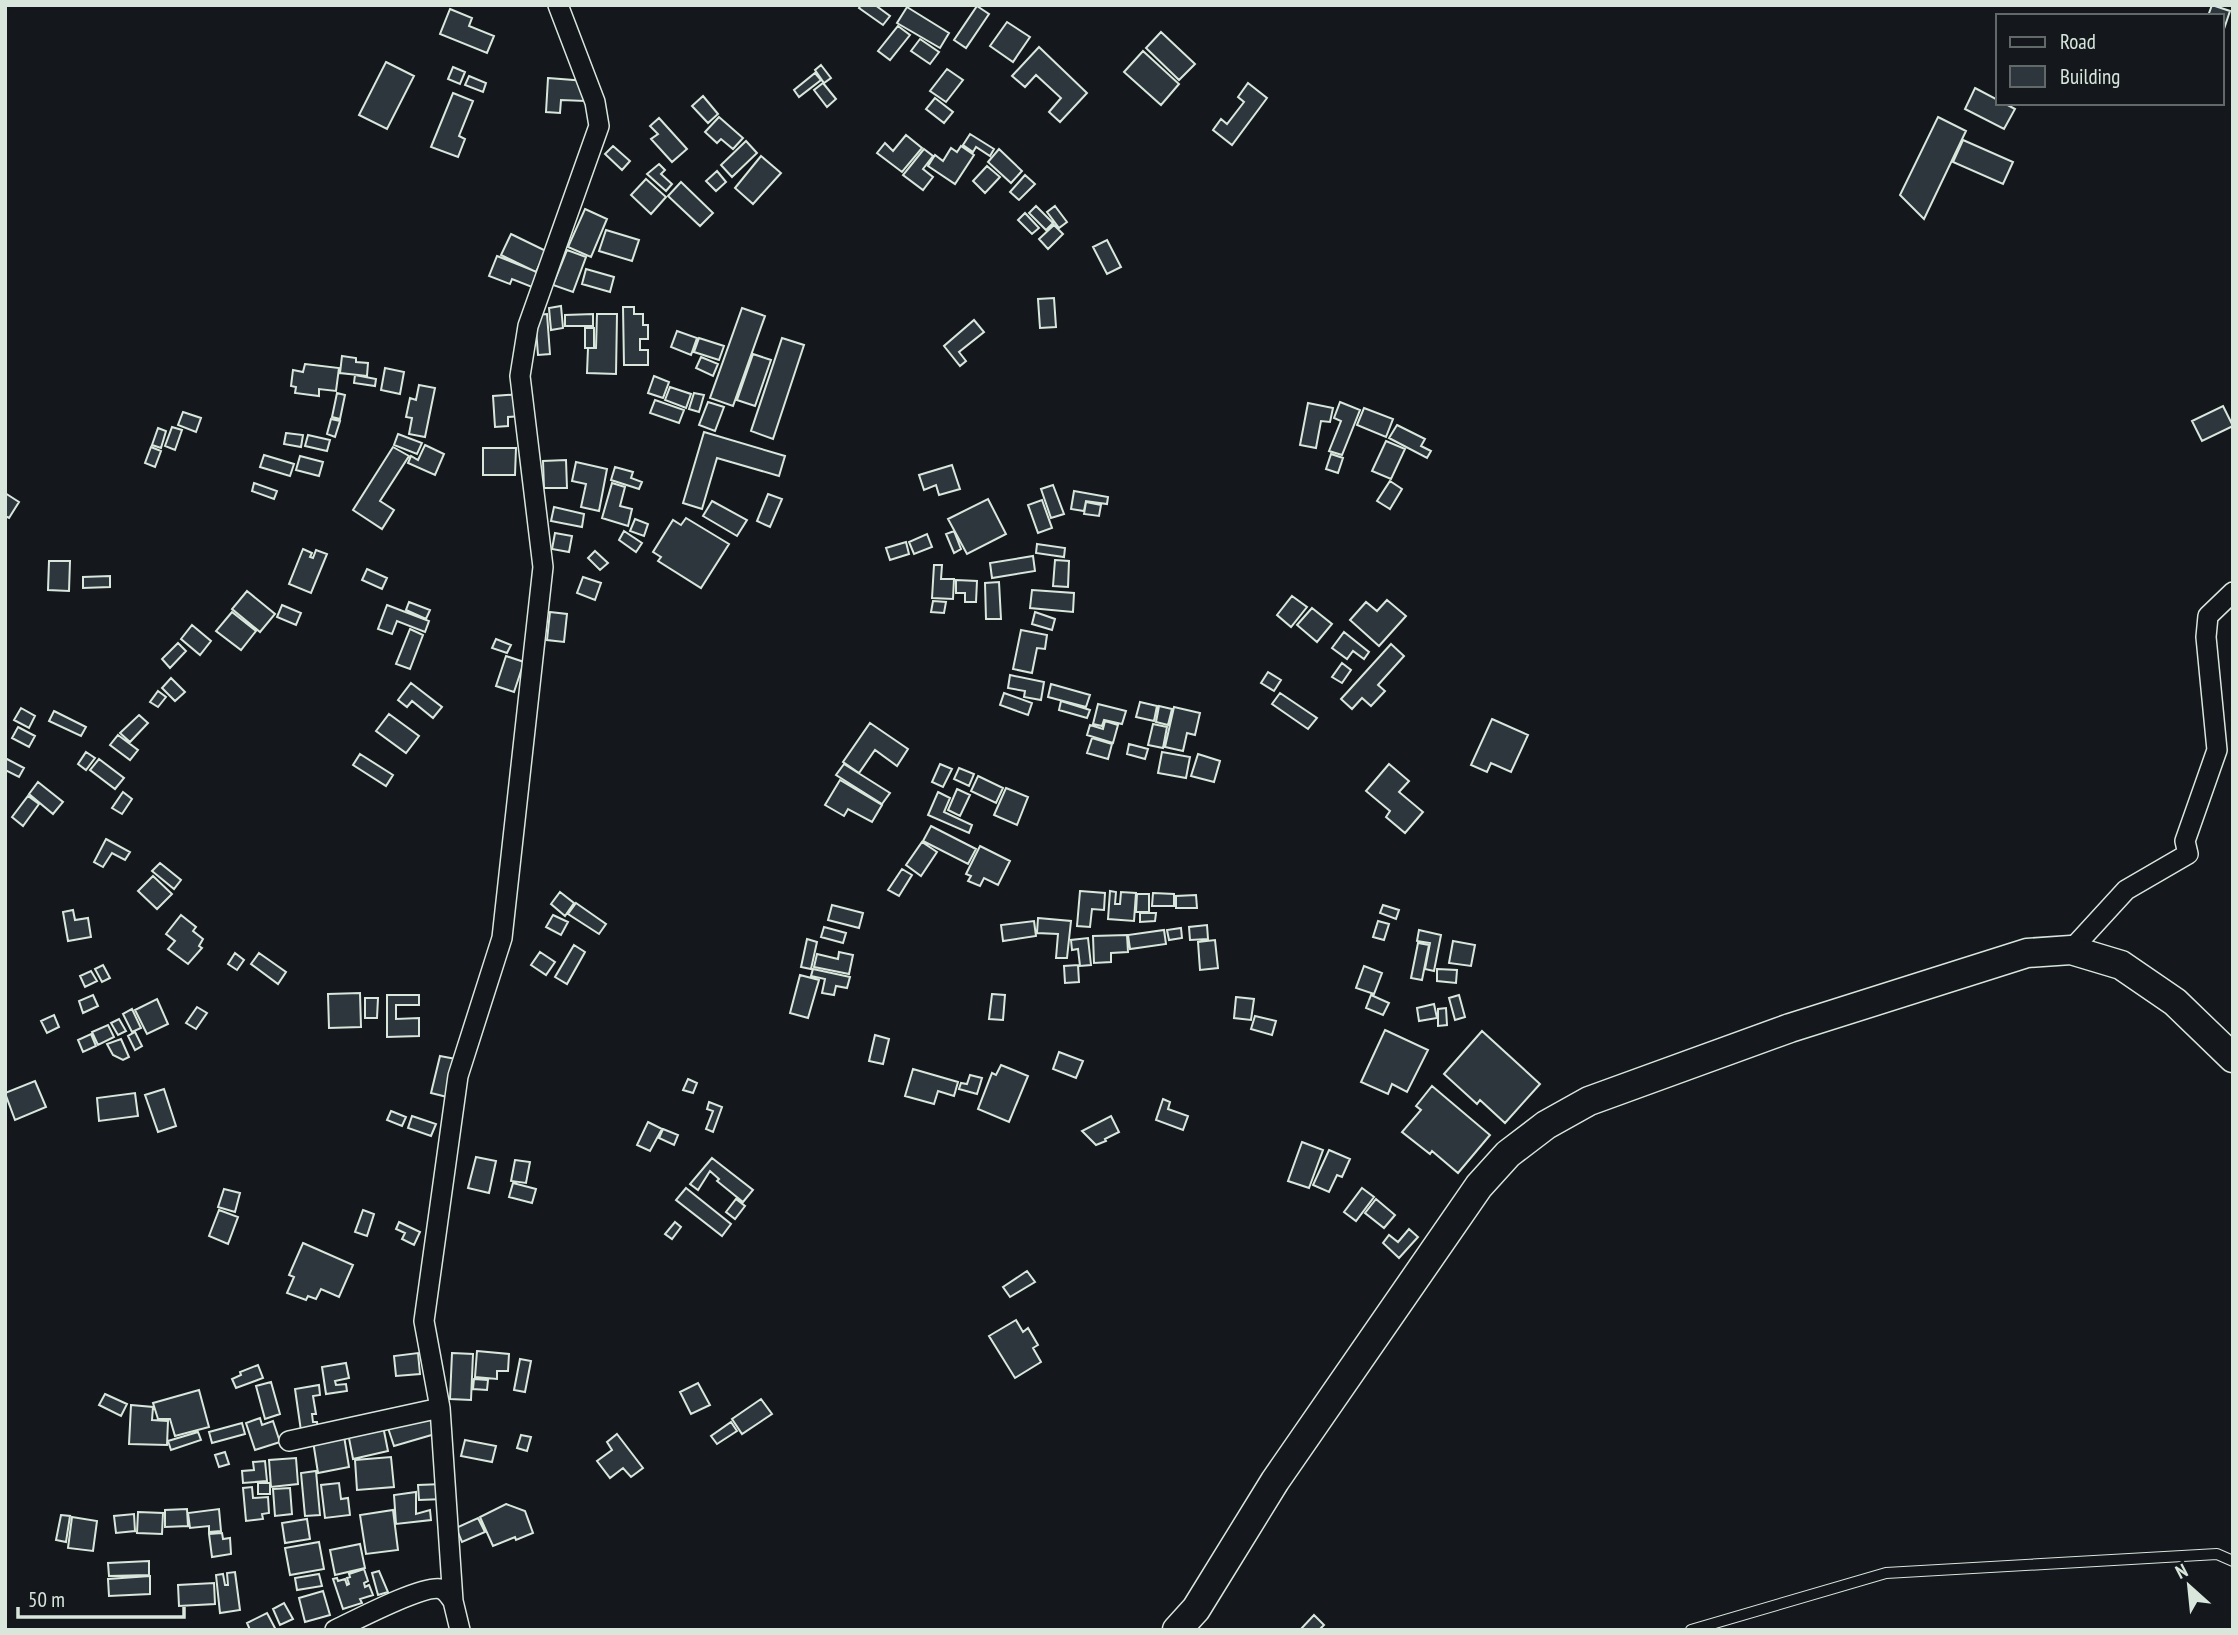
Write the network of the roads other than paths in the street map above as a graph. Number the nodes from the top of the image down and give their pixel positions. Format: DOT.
graph roads {
  1 [pos="558,5"];
  2 [pos="2233,592"];
  3 [pos="2071,950"];
  4 [pos="2233,1058"];
  5 [pos="440,1408"];
  6 [pos="289,1441"];
  7 [pos="2233,1561"];
  8 [pos="453,1601"];
  9 [pos="335,1630"];
  10 [pos="460,1630"];
  11 [pos="1177,1630"];
  12 [pos="1691,1630"];
  1 -- 5 [label="street"];
  2 -- 3 [label="street"];
  3 -- 4 [label="main road"];
  3 -- 11 [label="main road"];
  5 -- 6 [label="street"];
  5 -- 8 [label="street"];
  7 -- 12 [label="lane"];
  8 -- 9 [label="street"];
  8 -- 10 [label="street"];
}
